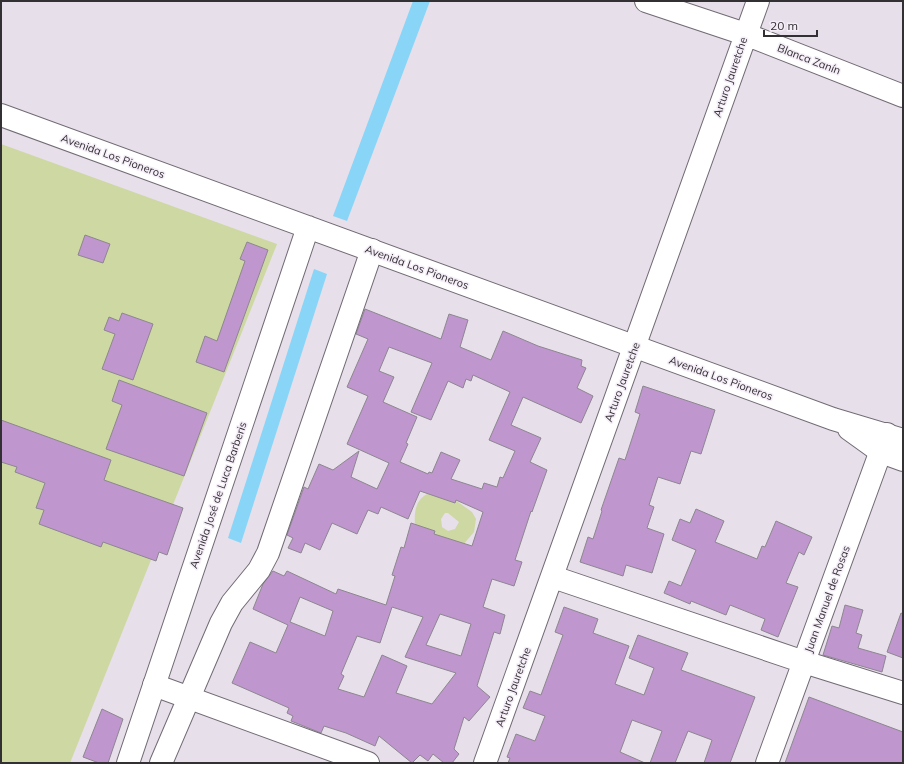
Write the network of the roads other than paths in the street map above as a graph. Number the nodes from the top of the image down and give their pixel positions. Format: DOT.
graph roads {
  1 [pos="646,1"];
  2 [pos="758,1"];
  3 [pos="745,34"];
  4 [pos="903,96"];
  5 [pos="1,115"];
  6 [pos="308,227"];
  7 [pos="372,250"];
  8 [pos="635,346"];
  9 [pos="890,442"];
  10 [pos="903,460"];
  11 [pos="553,577"];
  12 [pos="804,662"];
  13 [pos="154,685"];
  14 [pos="903,693"];
  15 [pos="189,697"];
  16 [pos="128,763"];
  17 [pos="161,763"];
  18 [pos="368,763"];
  19 [pos="485,763"];
  20 [pos="767,763"];
  1 -- 3 [label="street, Blanca Zanín"];
  2 -- 3 [label="street, Arturo Jauretche"];
  3 -- 4 [label="street, Blanca Zanín"];
  3 -- 8 [label="street, Arturo Jauretche"];
  5 -- 6 [label="street, Avenida Los Pioneros"];
  6 -- 7 [label="street, Avenida Los Pioneros"];
  6 -- 13 [label="street, Avenida José de Luca Barberis"];
  7 -- 8 [label="street, Avenida Los Pioneros"];
  7 -- 15 [label="street"];
  8 -- 9 [label="street, Avenida Los Pioneros"];
  8 -- 11 [label="street, Arturo Jauretche"];
  9 -- 10 [label="street, Avenida Los Pioneros"];
  9 -- 12 [label="street, Juan Manuel de Rosas"];
  11 -- 12 [label="street"];
  11 -- 19 [label="street, Arturo Jauretche"];
  12 -- 14 [label="street"];
  12 -- 20 [label="street, Juan Manuel de Rosas"];
  13 -- 15 [label="street"];
  13 -- 16 [label="street, Avenida José de Luca Barberis"];
  15 -- 17 [label="street"];
  15 -- 18 [label="street"];
}
